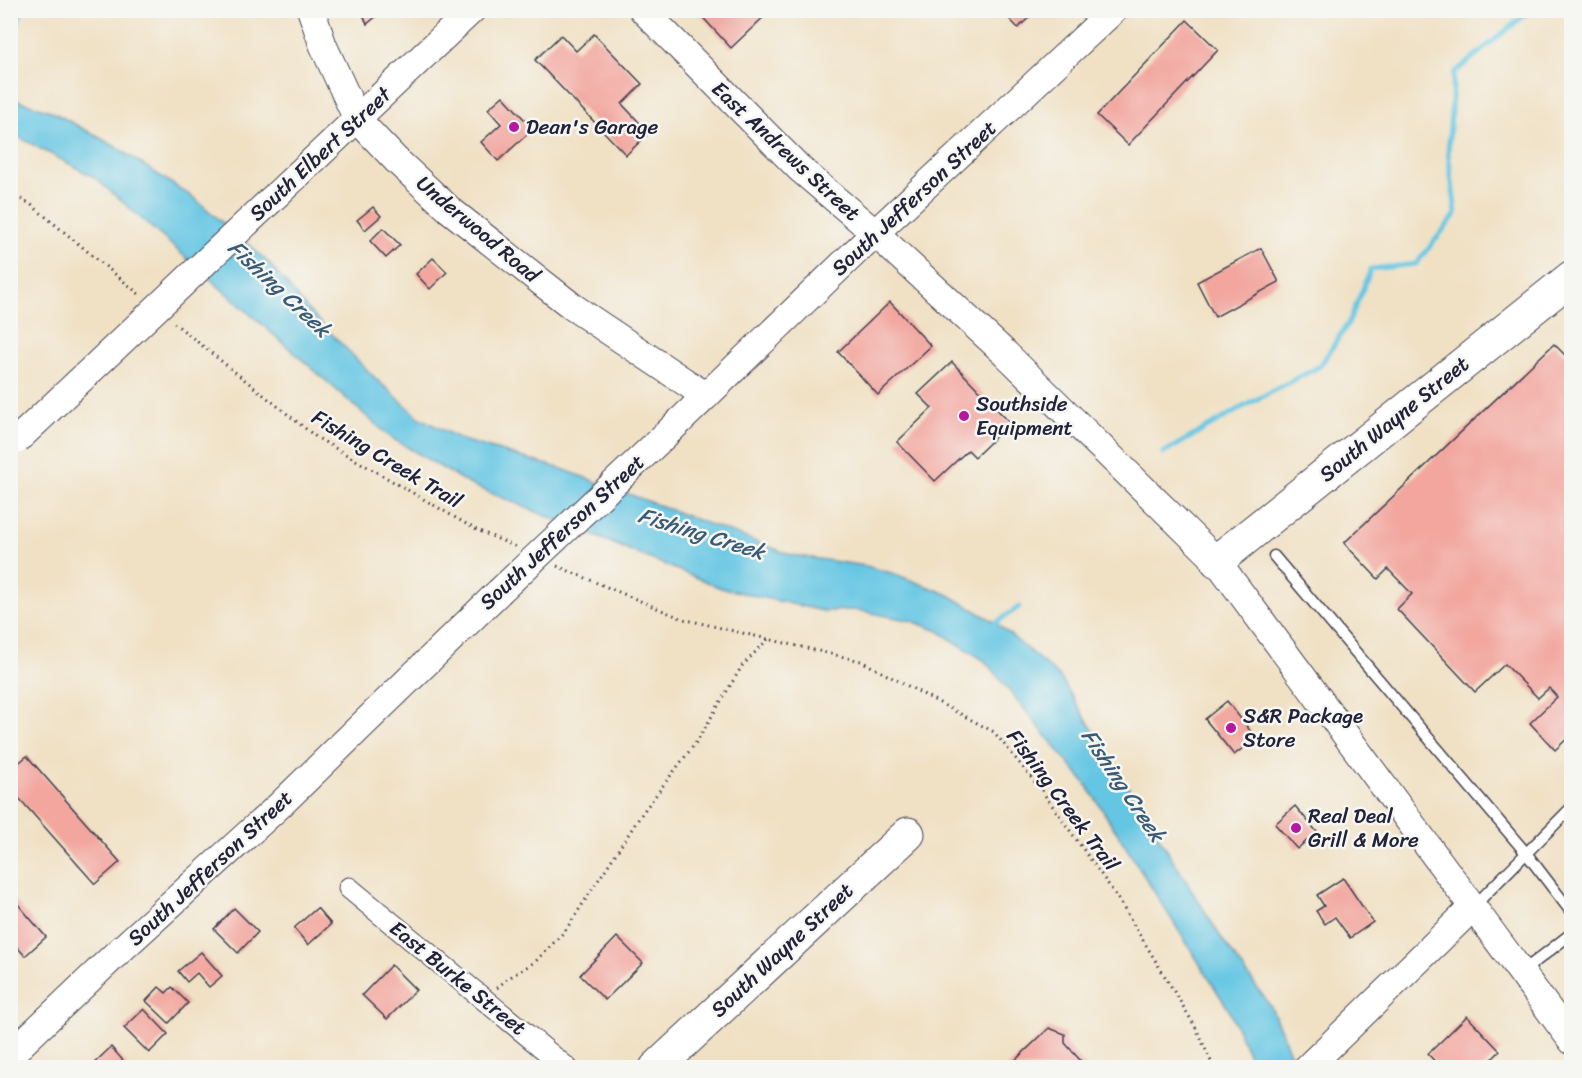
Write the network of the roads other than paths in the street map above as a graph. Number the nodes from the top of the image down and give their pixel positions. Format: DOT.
graph roads {
  1 [pos="311,10"];
  2 [pos="472,10"];
  3 [pos="643,10"];
  4 [pos="1114,10"];
  5 [pos="357,119"];
  6 [pos="875,234"];
  7 [pos="1572,277"];
  8 [pos="706,396"];
  9 [pos="14,443"];
  10 [pos="1274,556"];
  11 [pos="1217,561"];
  12 [pos="1572,807"];
  13 [pos="908,834"];
  14 [pos="1526,854"];
  15 [pos="349,888"];
  16 [pos="1473,908"];
  17 [pos="1572,913"];
  18 [pos="1572,933"];
  19 [pos="1521,973"];
  20 [pos="1572,1041"];
  21 [pos="10,1055"];
  22 [pos="567,1068"];
  23 [pos="656,1068"];
  24 [pos="1307,1068"];
  1 -- 5 [label="street, Underwood Road"];
  2 -- 5 [label="street, South Elbert Street"];
  3 -- 6 [label="street, East Andrews Street"];
  4 -- 6 [label="street, South Jefferson Street"];
  5 -- 8 [label="street, Underwood Road"];
  5 -- 9 [label="street, South Elbert Street, bridge"];
  6 -- 8 [label="street, South Jefferson Street"];
  6 -- 11 [label="street, East Andrews Street"];
  7 -- 11 [label="main road, South Wayne Street"];
  8 -- 21 [label="street, South Jefferson Street, bridge"];
  10 -- 14 [label="lane"];
  11 -- 16 [label="street, East Andrews Street"];
  12 -- 14 [label="lane"];
  13 -- 23 [label="main road, South Wayne Street"];
  14 -- 16 [label="lane"];
  14 -- 17 [label="lane"];
  15 -- 22 [label="street, East Burke Street"];
  16 -- 19 [label="street, East Andrews Street"];
  16 -- 24 [label="street"];
  18 -- 19 [label="lane"];
  19 -- 20 [label="street, East Andrews Street"];
}
